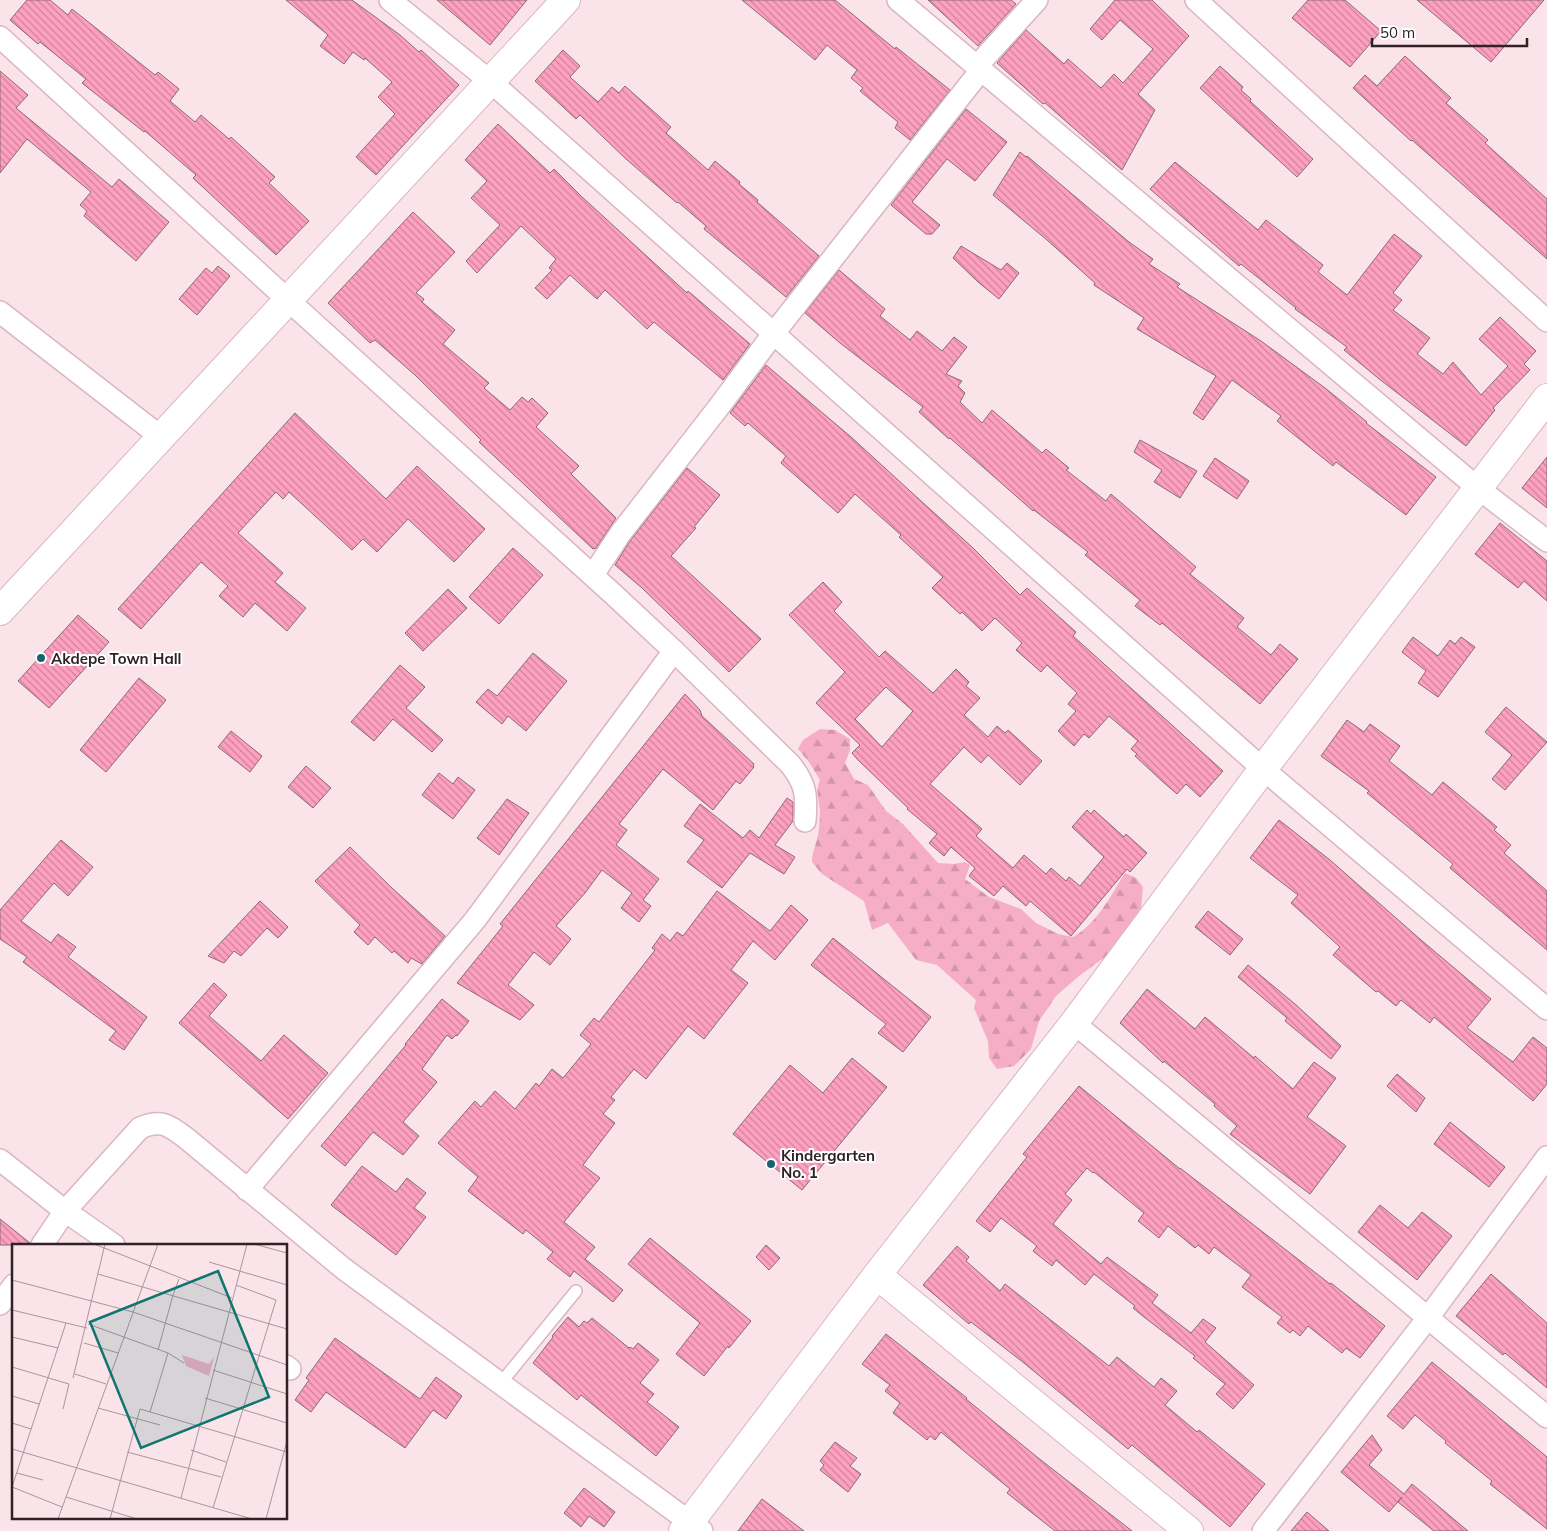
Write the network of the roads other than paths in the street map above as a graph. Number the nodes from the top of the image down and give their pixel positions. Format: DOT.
graph roads {
  1 [pos="390,0"];
  2 [pos="566,0"];
  3 [pos="898,0"];
  4 [pos="1037,0"];
  5 [pos="1196,0"];
  6 [pos="0,37"];
  7 [pos="979,68"];
  8 [pos="491,82"];
  9 [pos="288,300"];
  10 [pos="0,312"];
  11 [pos="1547,321"];
  12 [pos="774,334"];
  13 [pos="1547,398"];
  14 [pos="162,437"];
  15 [pos="1479,489"];
  16 [pos="1547,541"];
  17 [pos="592,575"];
  18 [pos="0,611"];
  19 [pos="674,651"];
  20 [pos="1263,769"];
  21 [pos="805,821"];
  22 [pos="1547,1009"];
  23 [pos="1074,1023"];
  24 [pos="1547,1158"];
  25 [pos="0,1160"];
  26 [pos="247,1190"];
  27 [pos="65,1211"];
  28 [pos="43,1244"];
  29 [pos="113,1244"];
  30 [pos="877,1275"];
  31 [pos="12,1287"];
  32 [pos="576,1291"];
  33 [pos="0,1304"];
  34 [pos="1427,1319"];
  35 [pos="500,1384"];
  36 [pos="1547,1417"];
  37 [pos="692,1528"];
  38 [pos="1189,1531"];
  39 [pos="1263,1531"];
  1 -- 8 [label="street"];
  2 -- 8 [label="street"];
  3 -- 7 [label="street"];
  4 -- 7 [label="street"];
  5 -- 11 [label="street"];
  6 -- 9 [label="street"];
  7 -- 12 [label="street"];
  7 -- 15 [label="street"];
  8 -- 9 [label="street"];
  8 -- 12 [label="street"];
  9 -- 14 [label="street"];
  9 -- 17 [label="street"];
  10 -- 14 [label="street"];
  12 -- 17 [label="street"];
  12 -- 20 [label="street"];
  13 -- 15 [label="street"];
  14 -- 18 [label="street"];
  15 -- 16 [label="street"];
  15 -- 20 [label="street"];
  17 -- 19 [label="street"];
  19 -- 21 [label="street"];
  19 -- 26 [label="street"];
  20 -- 22 [label="street"];
  20 -- 23 [label="street"];
  23 -- 30 [label="street"];
  23 -- 34 [label="street"];
  24 -- 34 [label="street"];
  25 -- 27 [label="street"];
  26 -- 27 [label="street"];
  26 -- 35 [label="street"];
  27 -- 28 [label="street"];
  27 -- 29 [label="street"];
  30 -- 37 [label="street"];
  30 -- 38 [label="street"];
  31 -- 33 [label="street"];
  32 -- 35 [label="lane"];
  34 -- 36 [label="street"];
  34 -- 39 [label="street"];
  35 -- 37 [label="street"];
}
